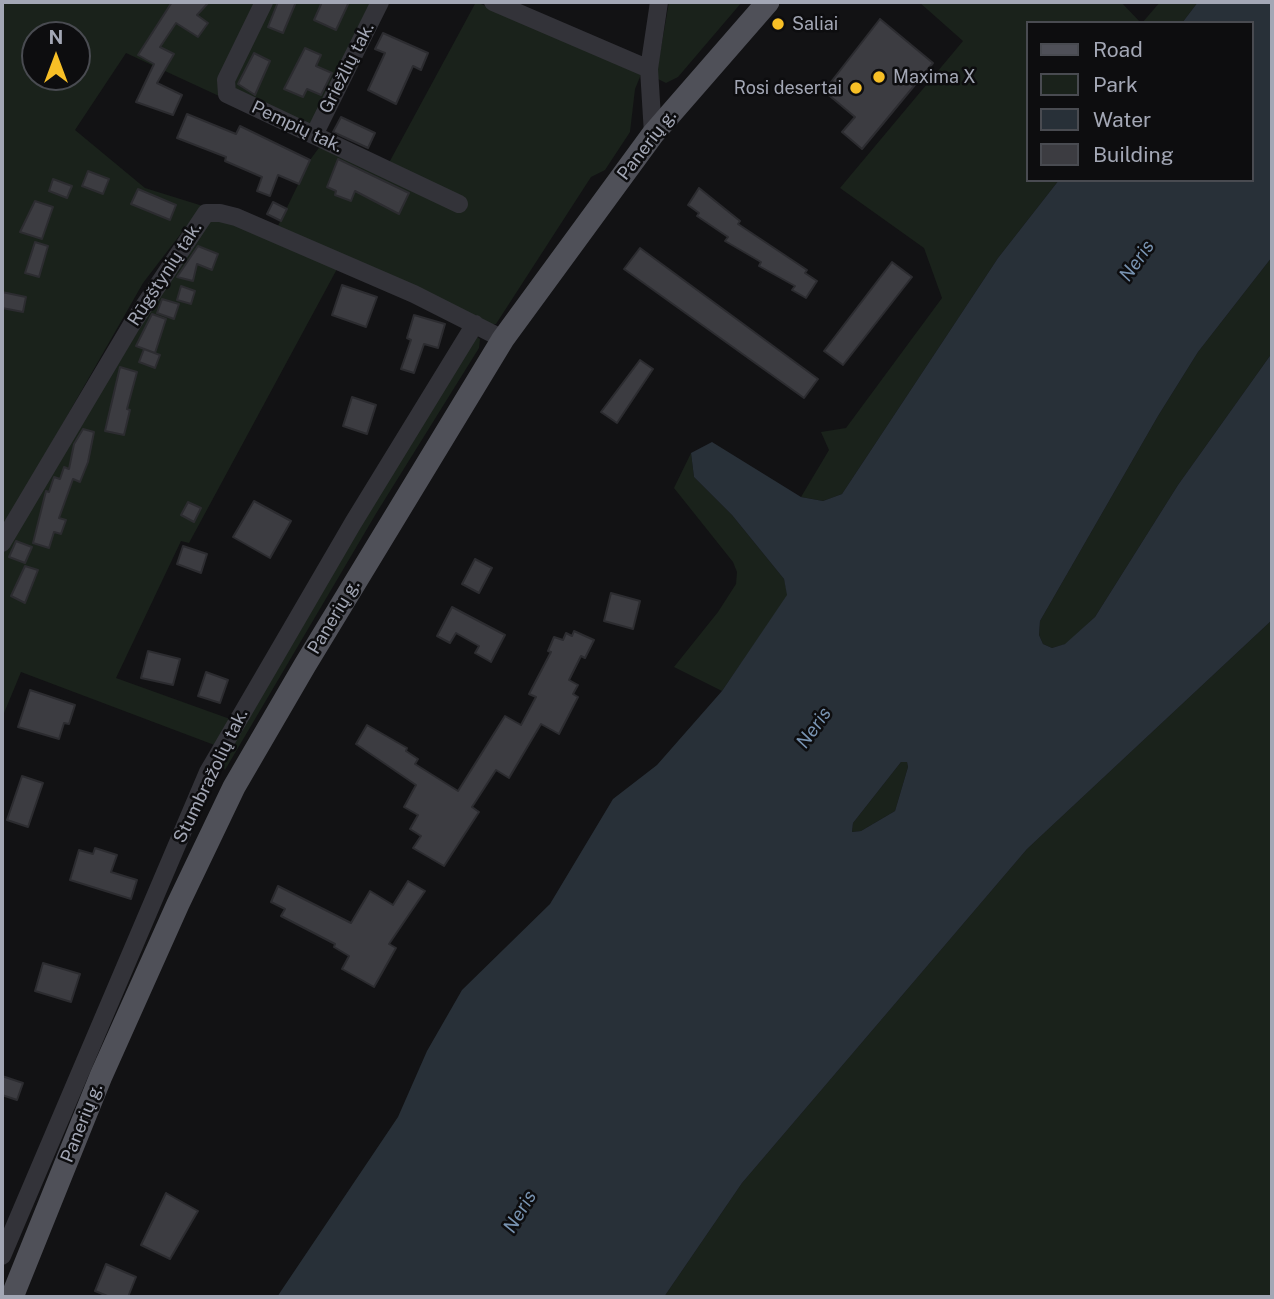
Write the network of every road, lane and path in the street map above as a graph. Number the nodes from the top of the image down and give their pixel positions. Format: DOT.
graph roads {
  1 [pos="264,2"];
  2 [pos="380,2"];
  3 [pos="492,2"];
  4 [pos="659,2"];
  5 [pos="768,2"];
  6 [pos="649,69"];
  7 [pos="653,134"];
  8 [pos="314,135"];
  9 [pos="459,204"];
  10 [pos="475,324"];
  11 [pos="503,339"];
  12 [pos="2,543"];
  13 [pos="3,1249"];
  14 [pos="29,1253"];
  15 [pos="12,1297"];
  1 -- 8 [label="street, Pempių tak."];
  2 -- 8 [label="street, Griežlių tak."];
  3 -- 6 [label="street"];
  4 -- 6 [label="street"];
  5 -- 7 [label="main road, Panerių g."];
  6 -- 7 [label="street"];
  7 -- 11 [label="main road, Panerių g."];
  8 -- 9 [label="street, Pempių tak."];
  10 -- 11 [label="street, Rūgštynių tak."];
  10 -- 12 [label="street, Rūgštynių tak."];
  10 -- 13 [label="street, Stumbražolių tak."];
  11 -- 14 [label="main road, Panerių g."];
  13 -- 14 [label="street"];
  14 -- 15 [label="main road, Panerių g."];
}
